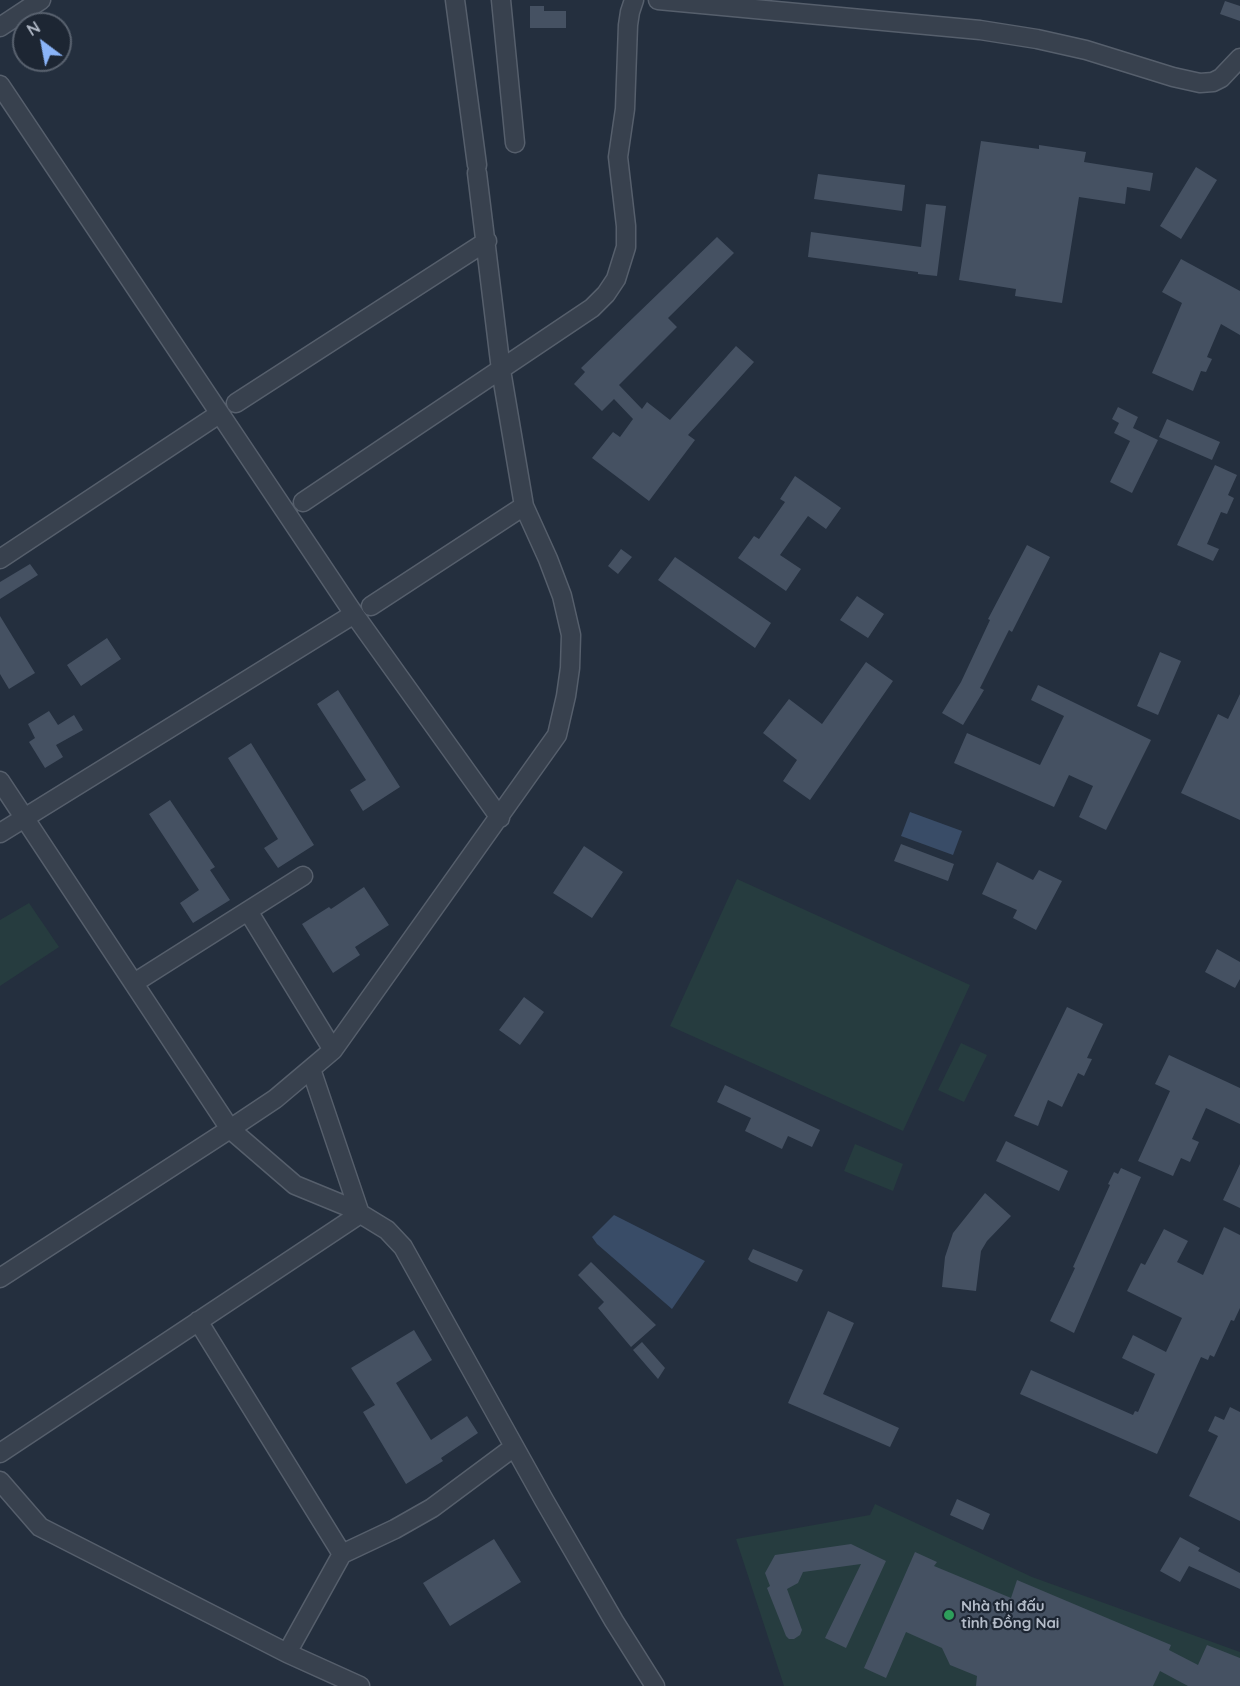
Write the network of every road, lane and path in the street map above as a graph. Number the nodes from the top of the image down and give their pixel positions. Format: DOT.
graph roads {
  1 [pos="40,0"];
  2 [pos="455,0"];
  3 [pos="501,0"];
  4 [pos="634,0"];
  5 [pos="658,0"];
  6 [pos="0,27"];
  7 [pos="1240,58"];
  8 [pos="0,86"];
  9 [pos="515,142"];
  10 [pos="487,241"];
  11 [pos="501,370"];
  12 [pos="236,403"];
  13 [pos="219,414"];
  14 [pos="303,502"];
  15 [pos="524,506"];
  16 [pos="0,559"];
  17 [pos="371,606"];
  18 [pos="354,614"];
  19 [pos="0,781"];
  20 [pos="24,817"];
  21 [pos="500,818"];
  22 [pos="0,833"];
  23 [pos="303,876"];
  24 [pos="248,911"];
  25 [pos="134,983"];
  26 [pos="333,1050"];
  27 [pos="311,1069"];
  28 [pos="230,1129"];
  29 [pos="360,1214"];
  30 [pos="0,1278"];
  31 [pos="198,1321"];
  32 [pos="514,1447"];
  33 [pos="0,1453"];
  34 [pos="0,1481"];
  35 [pos="342,1554"];
  36 [pos="287,1653"];
  37 [pos="360,1686"];
  38 [pos="655,1686"];
  1 -- 6 [label="street"];
  2 -- 10 [label="street"];
  3 -- 9 [label="street"];
  4 -- 11 [label="street"];
  5 -- 7 [label="street"];
  8 -- 13 [label="street"];
  10 -- 11 [label="street"];
  10 -- 12 [label="street"];
  11 -- 14 [label="street"];
  11 -- 15 [label="street"];
  13 -- 16 [label="street"];
  13 -- 18 [label="street"];
  15 -- 17 [label="street"];
  15 -- 21 [label="street"];
  18 -- 20 [label="street"];
  18 -- 21 [label="street"];
  19 -- 20 [label="street"];
  20 -- 22 [label="street"];
  20 -- 25 [label="street"];
  21 -- 26 [label="street"];
  23 -- 24 [label="street"];
  24 -- 25 [label="street"];
  24 -- 26 [label="street"];
  25 -- 28 [label="street"];
  26 -- 27 [label="street"];
  27 -- 28 [label="street"];
  27 -- 29 [label="street"];
  28 -- 29 [label="street"];
  28 -- 30 [label="street"];
  29 -- 31 [label="street"];
  29 -- 32 [label="street"];
  31 -- 33 [label="street"];
  31 -- 35 [label="street"];
  32 -- 35 [label="street"];
  32 -- 38 [label="street"];
  34 -- 36 [label="street"];
  35 -- 36 [label="street"];
  36 -- 37 [label="street"];
}
